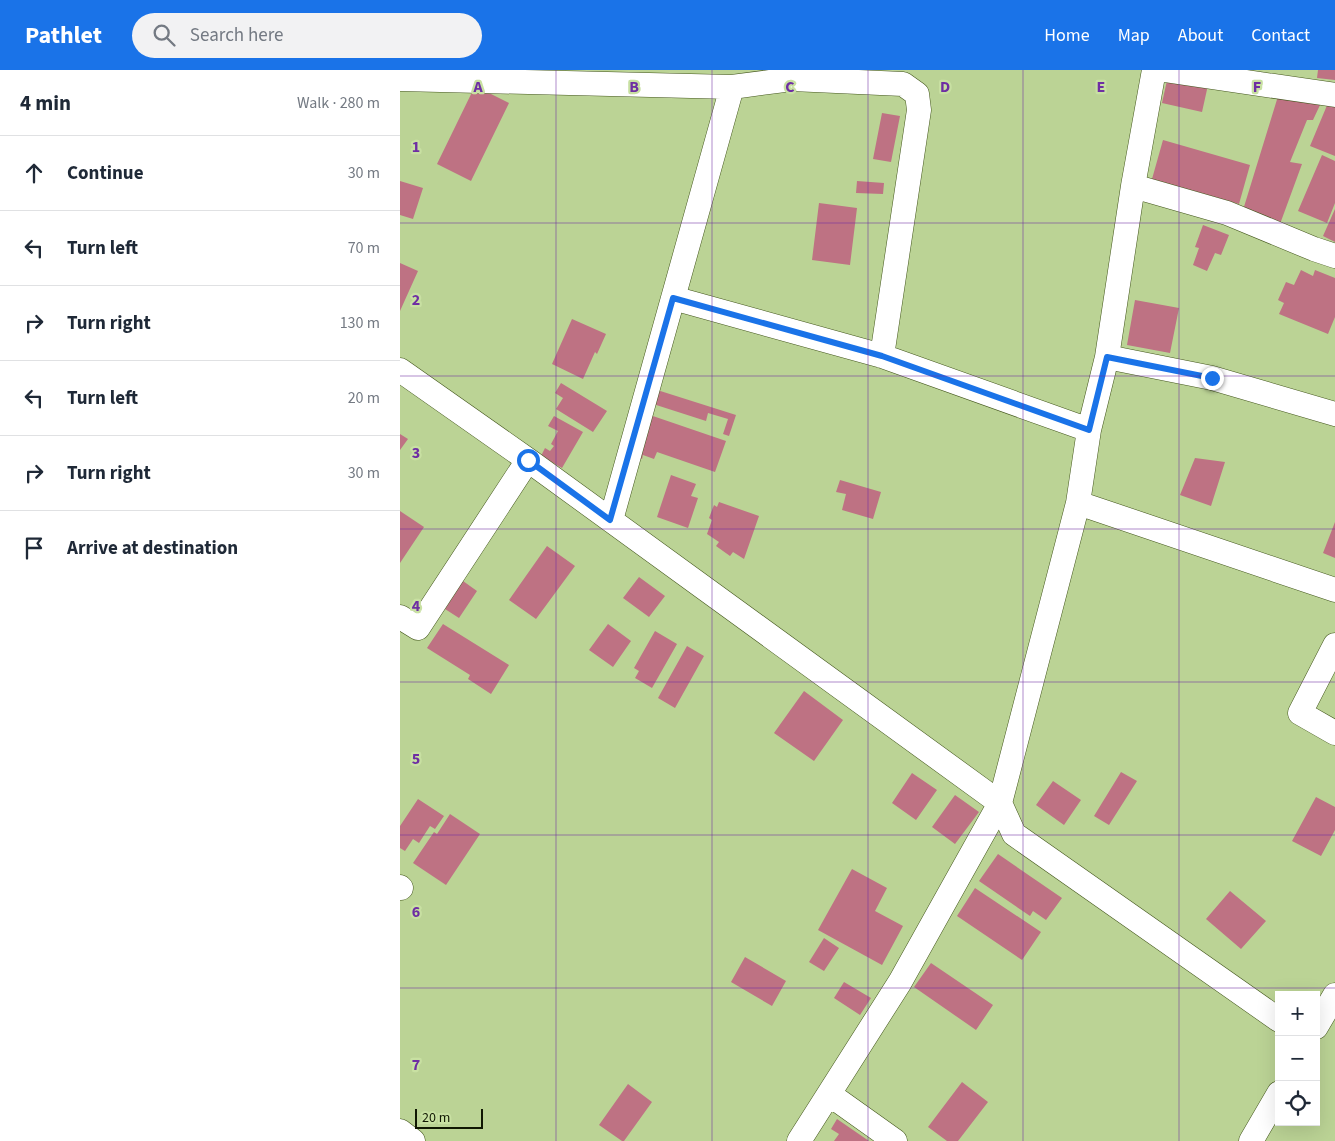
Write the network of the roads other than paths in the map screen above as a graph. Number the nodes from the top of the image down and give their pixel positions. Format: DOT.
graph roads {
  1 [pos="1154,70"];
  2 [pos="1164,70"];
  3 [pos="792,75"];
  4 [pos="400,79"];
  5 [pos="732,87"];
  6 [pos="1335,95"];
  7 [pos="1133,186"];
  8 [pos="1335,256"];
  9 [pos="673,298"];
  10 [pos="882,356"];
  11 [pos="1107,357"];
  12 [pos="400,370"];
  13 [pos="1335,414"];
  14 [pos="1089,430"];
  15 [pos="528,460"];
  16 [pos="1078,503"];
  17 [pos="610,520"];
  18 [pos="1335,590"];
  19 [pos="400,617"];
  20 [pos="1335,645"];
  21 [pos="1335,733"];
  22 [pos="1000,803"];
  23 [pos="1335,995"];
  24 [pos="1275,1017"];
  25 [pos="1320,1020"];
  26 [pos="829,1094"];
  27 [pos="1275,1099"];
  28 [pos="400,1131"];
  29 [pos="413,1141"];
  30 [pos="800,1141"];
  31 [pos="895,1141"];
  32 [pos="1251,1141"];
  1 -- 7 [label="street"];
  2 -- 6 [label="street"];
  3 -- 5 [label="street"];
  3 -- 10 [label="street"];
  4 -- 5 [label="street"];
  5 -- 9 [label="street"];
  7 -- 8 [label="street"];
  7 -- 11 [label="street"];
  9 -- 10 [label="street"];
  9 -- 17 [label="street"];
  10 -- 14 [label="street"];
  11 -- 13 [label="street"];
  11 -- 14 [label="street"];
  12 -- 15 [label="street"];
  14 -- 16 [label="street"];
  15 -- 17 [label="street"];
  15 -- 19 [label="street"];
  16 -- 18 [label="street"];
  16 -- 22 [label="street"];
  17 -- 22 [label="street"];
  20 -- 21 [label="street"];
  22 -- 24 [label="street"];
  22 -- 26 [label="street"];
  23 -- 25 [label="street"];
  26 -- 30 [label="street"];
  26 -- 31 [label="street"];
  27 -- 32 [label="street"];
  28 -- 29 [label="street"];
}
